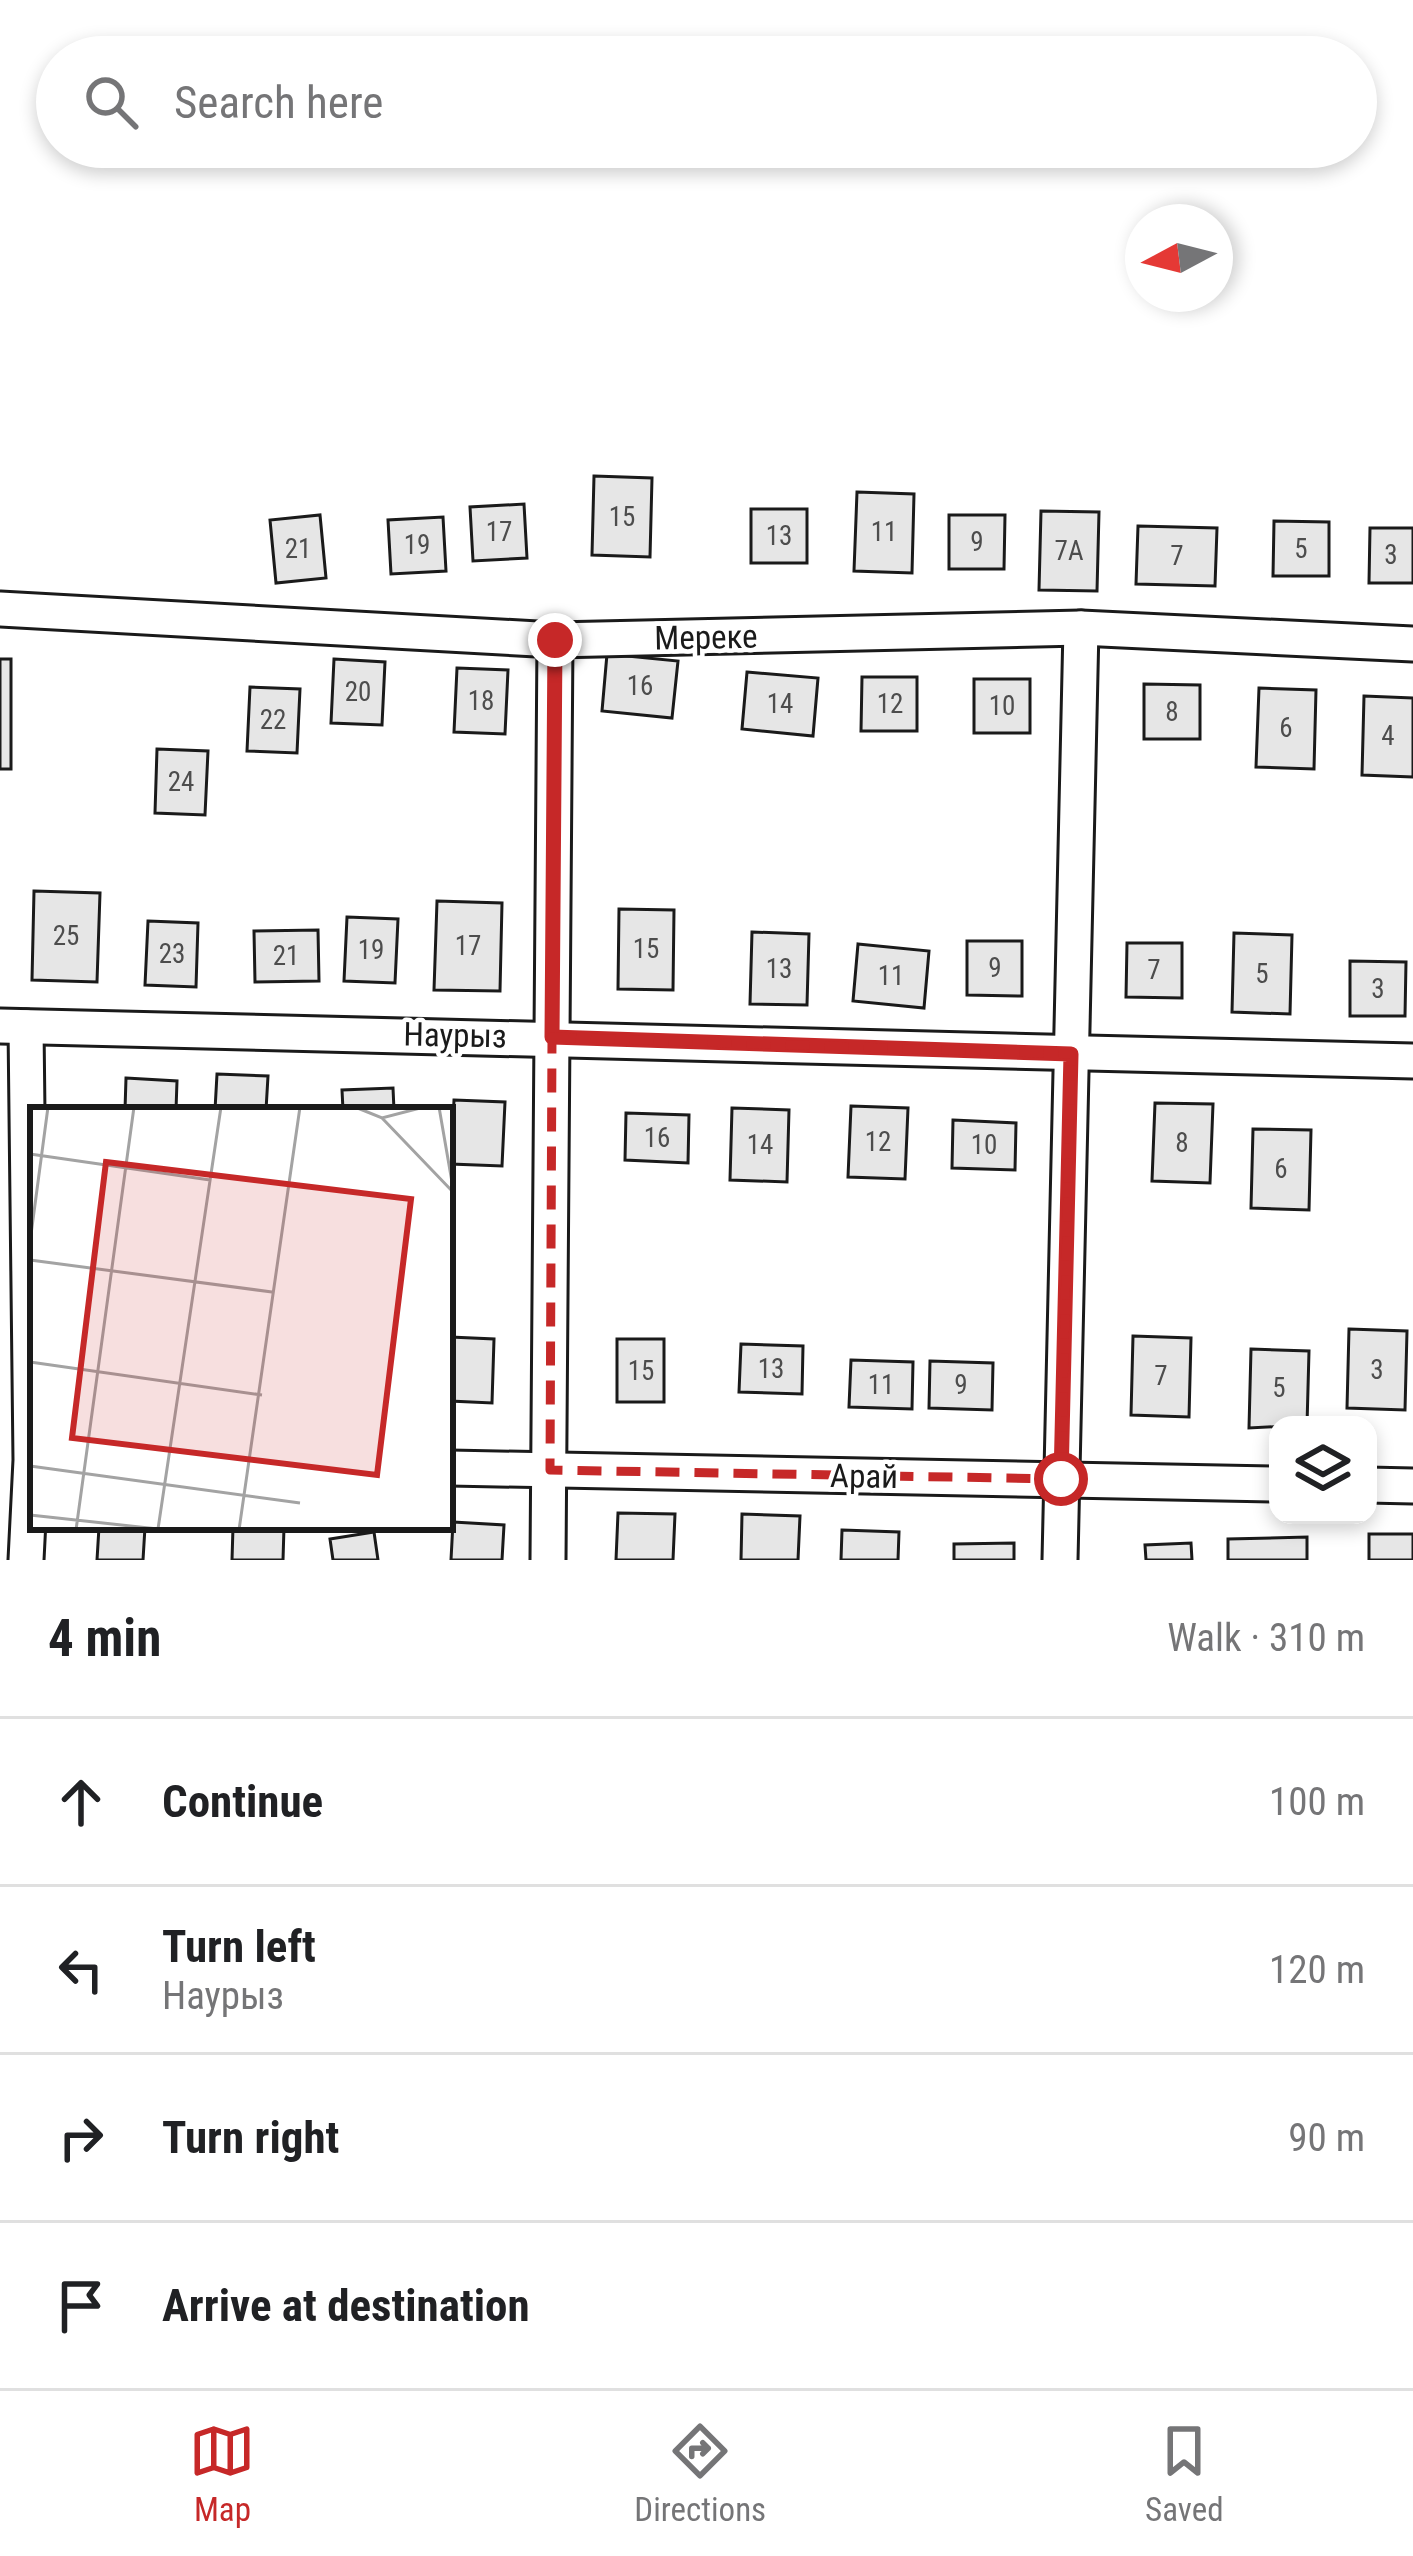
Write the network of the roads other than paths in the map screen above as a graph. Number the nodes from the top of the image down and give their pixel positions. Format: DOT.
graph roads {
  1 [pos="0,609"];
  2 [pos="1081,628"];
  3 [pos="555,640"];
  4 [pos="1413,644"];
  5 [pos="13,1026"];
  6 [pos="552,1037"];
  7 [pos="1071,1054"];
  8 [pos="1413,1061"];
  9 [pos="21,1460"];
  10 [pos="453,1468"];
  11 [pos="550,1470"];
  12 [pos="1061,1479"];
  13 [pos="1269,1484"];
  14 [pos="1377,1485"];
  15 [pos="1413,1486"];
  16 [pos="26,1560"];
  17 [pos="548,1560"];
  18 [pos="1060,1560"];
  1 -- 3 [label="street, Мереке"];
  2 -- 3 [label="street, Мереке"];
  2 -- 4 [label="street, Мереке"];
  2 -- 7 [label="street"];
  3 -- 6 [label="street"];
  5 -- 6 [label="street, Наурыз"];
  5 -- 9 [label="street"];
  6 -- 7 [label="street, Наурыз"];
  6 -- 11 [label="street"];
  7 -- 8 [label="street, Наурыз"];
  7 -- 12 [label="street"];
  9 -- 16 [label="street"];
  10 -- 11 [label="street, Арай"];
  11 -- 12 [label="street, Арай"];
  11 -- 17 [label="street"];
  12 -- 13 [label="street, Арай"];
  12 -- 18 [label="street"];
  14 -- 15 [label="street"];
}
